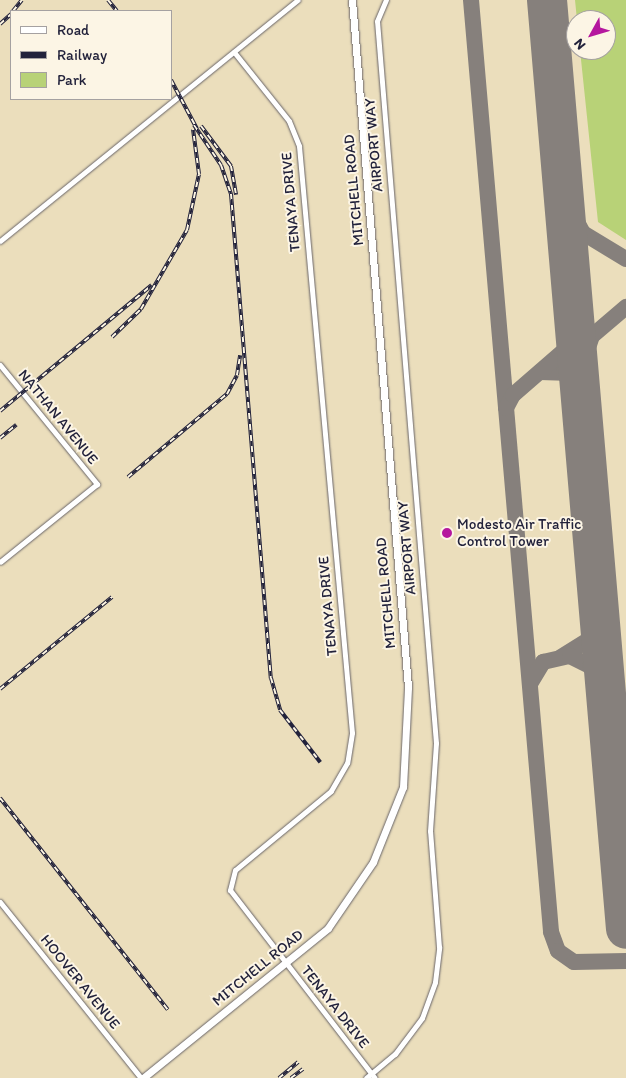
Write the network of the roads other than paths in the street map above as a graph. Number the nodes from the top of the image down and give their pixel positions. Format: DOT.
graph roads {
  1 [pos="298,0"];
  2 [pos="386,0"];
  3 [pos="352,1"];
  4 [pos="234,52"];
  5 [pos="0,241"];
  6 [pos="0,365"];
  7 [pos="0,562"];
  8 [pos="0,902"];
  9 [pos="285,965"];
  10 [pos="373,1076"];
  11 [pos="142,1078"];
  12 [pos="366,1078"];
  1 -- 4 [label="street"];
  2 -- 10 [label="street, AIRPORT WAY"];
  3 -- 9 [label="main road, MITCHELL ROAD"];
  4 -- 5 [label="street"];
  4 -- 9 [label="street, TENAYA DRIVE"];
  6 -- 7 [label="street, NATHAN AVENUE"];
  8 -- 11 [label="street, HOOVER AVENUE"];
  9 -- 10 [label="street, TENAYA DRIVE"];
  9 -- 11 [label="main road, MITCHELL ROAD"];
  10 -- 12 [label="street, AIRPORT WAY"];
}
